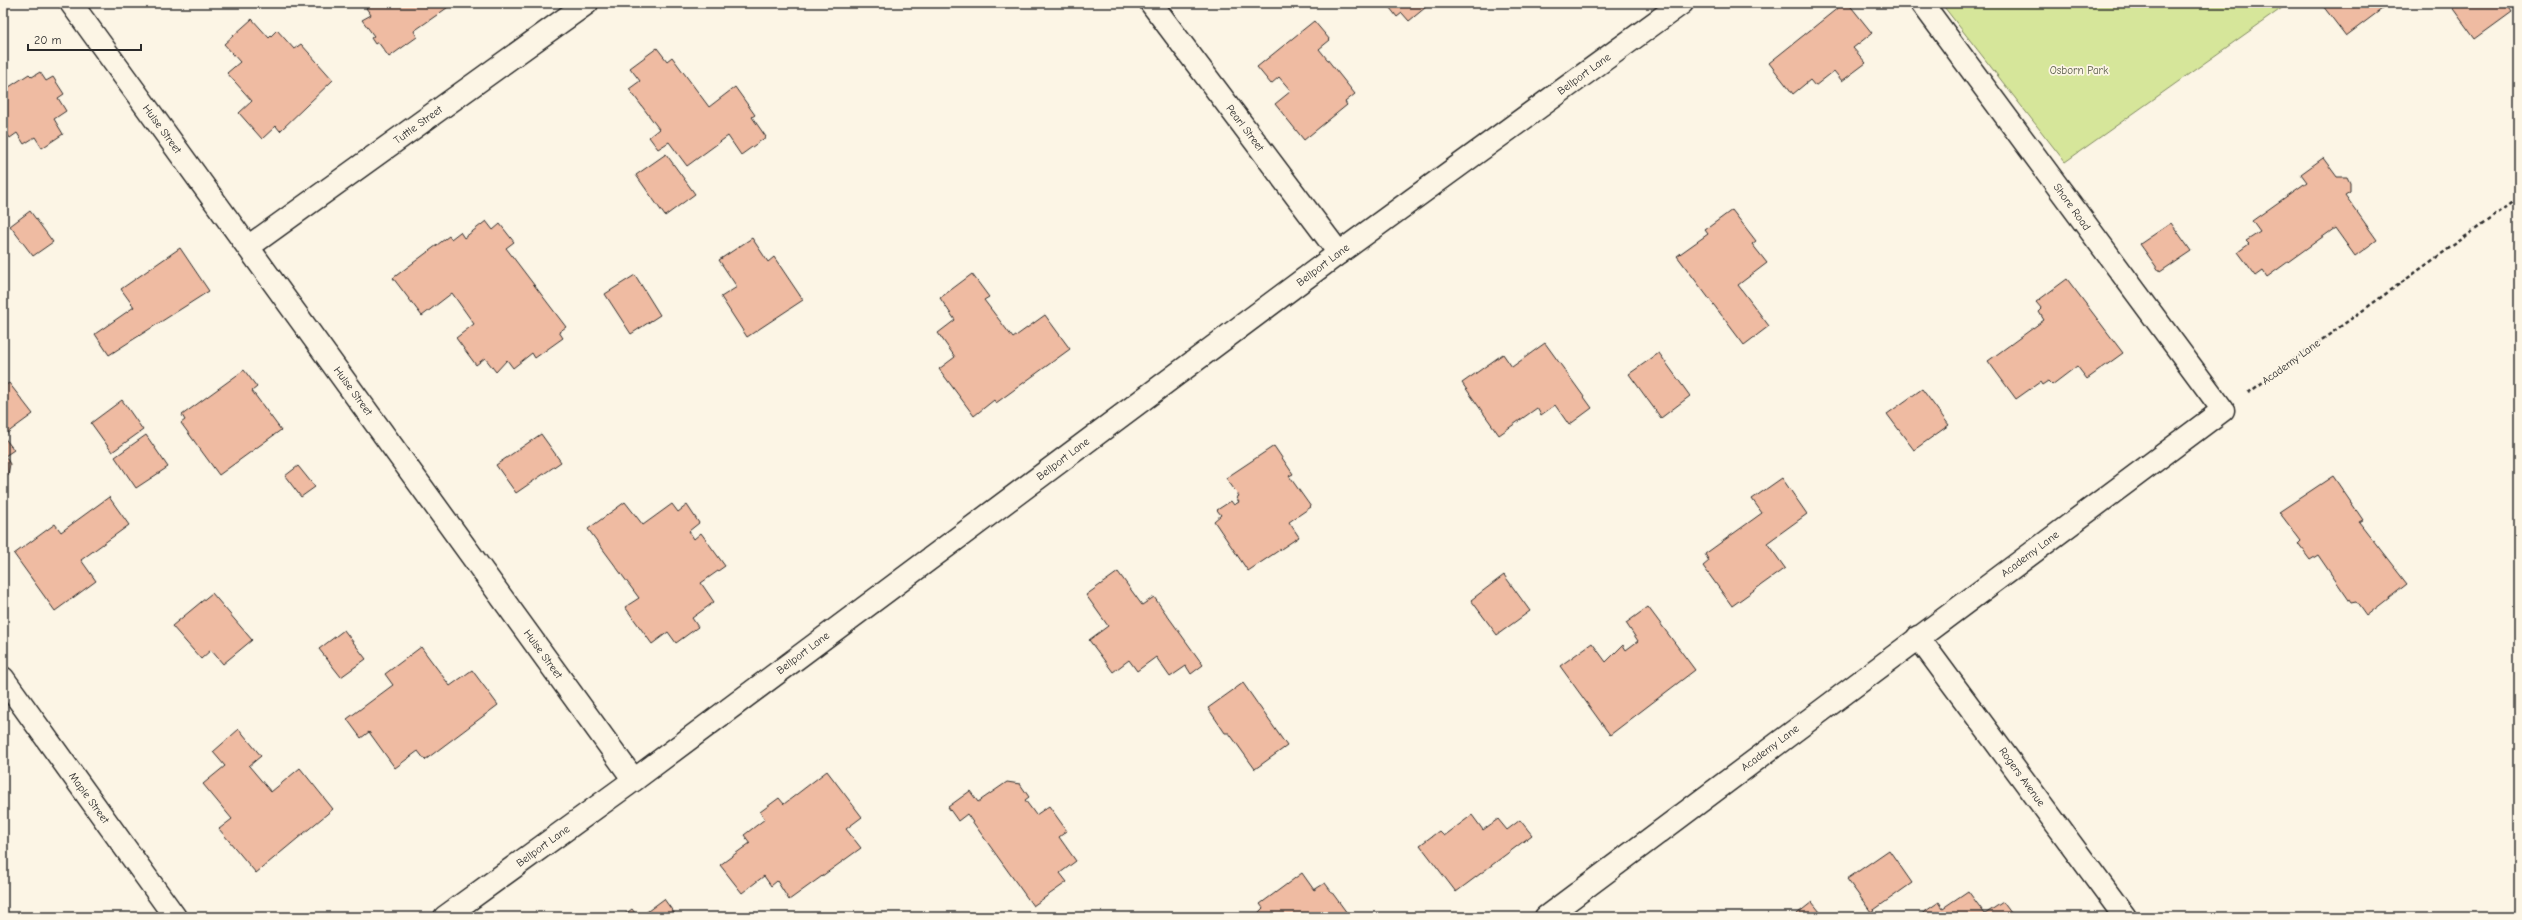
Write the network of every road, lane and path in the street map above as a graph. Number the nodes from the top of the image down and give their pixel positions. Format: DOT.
graph roads {
  1 [pos="71,3"];
  2 [pos="587,3"];
  3 [pos="1151,3"];
  4 [pos="1682,3"];
  5 [pos="1922,3"];
  6 [pos="2519,198"];
  7 [pos="248,247"];
  8 [pos="1339,253"];
  9 [pos="2223,410"];
  10 [pos="1918,637"];
  11 [pos="3,678"];
  12 [pos="634,780"];
  13 [pos="175,917"];
  14 [pos="445,917"];
  15 [pos="1546,917"];
  16 [pos="2125,917"];
  1 -- 7 [label="street, Hulse Street"];
  2 -- 7 [label="street, Tuttle Street"];
  3 -- 8 [label="street, Pearl Street"];
  4 -- 8 [label="street, Bellport Lane"];
  5 -- 9 [label="street, Shore Road"];
  6 -- 9 [label="path, Academy Lane"];
  7 -- 12 [label="street, Hulse Street"];
  8 -- 12 [label="street, Bellport Lane"];
  9 -- 10 [label="street, Academy Lane"];
  10 -- 15 [label="street, Academy Lane"];
  10 -- 16 [label="street, Rogers Avenue"];
  11 -- 13 [label="street, Maple Street"];
  12 -- 14 [label="street, Bellport Lane"];
}
